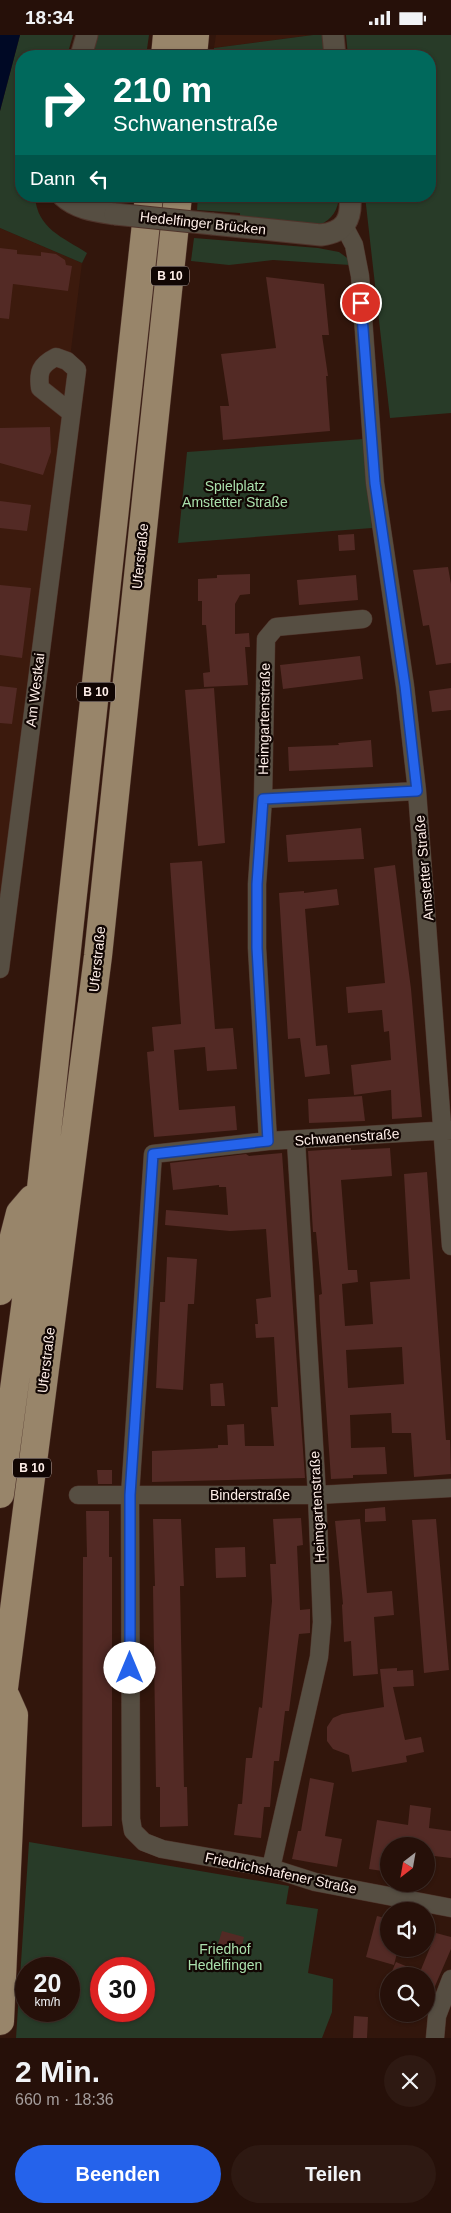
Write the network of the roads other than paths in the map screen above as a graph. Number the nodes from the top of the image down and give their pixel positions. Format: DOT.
graph roads {
  1 [pos="87,35"];
  2 [pos="195,35"];
  3 [pos="333,35"];
  4 [pos="83,50"];
  5 [pos="194,50"];
  6 [pos="334,50"];
  7 [pos="69,202"];
  8 [pos="148,202"];
  9 [pos="177,202"];
  10 [pos="350,202"];
  11 [pos="344,226"];
  12 [pos="70,412"];
  13 [pos="363,619"];
  14 [pos="417,791"];
  15 [pos="263,799"];
  16 [pos="0,969"];
  17 [pos="447,1130"];
  18 [pos="268,1141"];
  19 [pos="296,1141"];
  20 [pos="153,1154"];
  21 [pos="40,1188"];
  22 [pos="451,1246"];
  23 [pos="0,1291"];
  24 [pos="451,1488"];
  25 [pos="0,1494"];
  26 [pos="78,1495"];
  27 [pos="130,1495"];
  28 [pos="317,1495"];
  29 [pos="4,1691"];
  30 [pos="0,1719"];
  31 [pos="271,1868"];
  32 [pos="451,1909"];
  33 [pos="451,1979"];
  34 [pos="0,2021"];
  35 [pos="435,2038"];
  1 -- 4 [label="street"];
  2 -- 5 [label="highway"];
  3 -- 6 [label="street"];
  7 -- 11 [label="street, Hedelfinger Brücken, bridge"];
  8 -- 21 [label="highway, Uferstraße / B 10"];
  9 -- 29 [label="highway, Uferstraße / B 10"];
  10 -- 11 [label="street"];
  11 -- 14 [label="street, Amstetter Straße"];
  12 -- 16 [label="street, Am Westkai"];
  13 -- 15 [label="street, Heimgartenstraße"];
  14 -- 15 [label="street"];
  14 -- 17 [label="street, Amstetter Straße"];
  15 -- 18 [label="street, Heimgartenstraße"];
  17 -- 19 [label="street, Schwanenstraße"];
  17 -- 22 [label="street, Amstetter Straße"];
  18 -- 19 [label="street, Schwanenstraße"];
  18 -- 20 [label="street, Schwanenstraße"];
  19 -- 28 [label="street, Heimgartenstraße"];
  20 -- 27 [label="street, Friedrichshafener Straße"];
  21 -- 23 [label="highway"];
  21 -- 25 [label="highway, Uferstraße / B 10"];
  24 -- 28 [label="street, Binderstraße"];
  26 -- 27 [label="street, Binderstraße"];
  27 -- 28 [label="street, Binderstraße"];
  27 -- 31 [label="street, Friedrichshafener Straße"];
  28 -- 31 [label="street, Heimgartenstraße"];
  29 -- 30 [label="highway, Uferstraße / B 10"];
  29 -- 34 [label="highway, B 10"];
  31 -- 32 [label="street, Friedrichshafener Straße"];
  33 -- 35 [label="street"];
}
